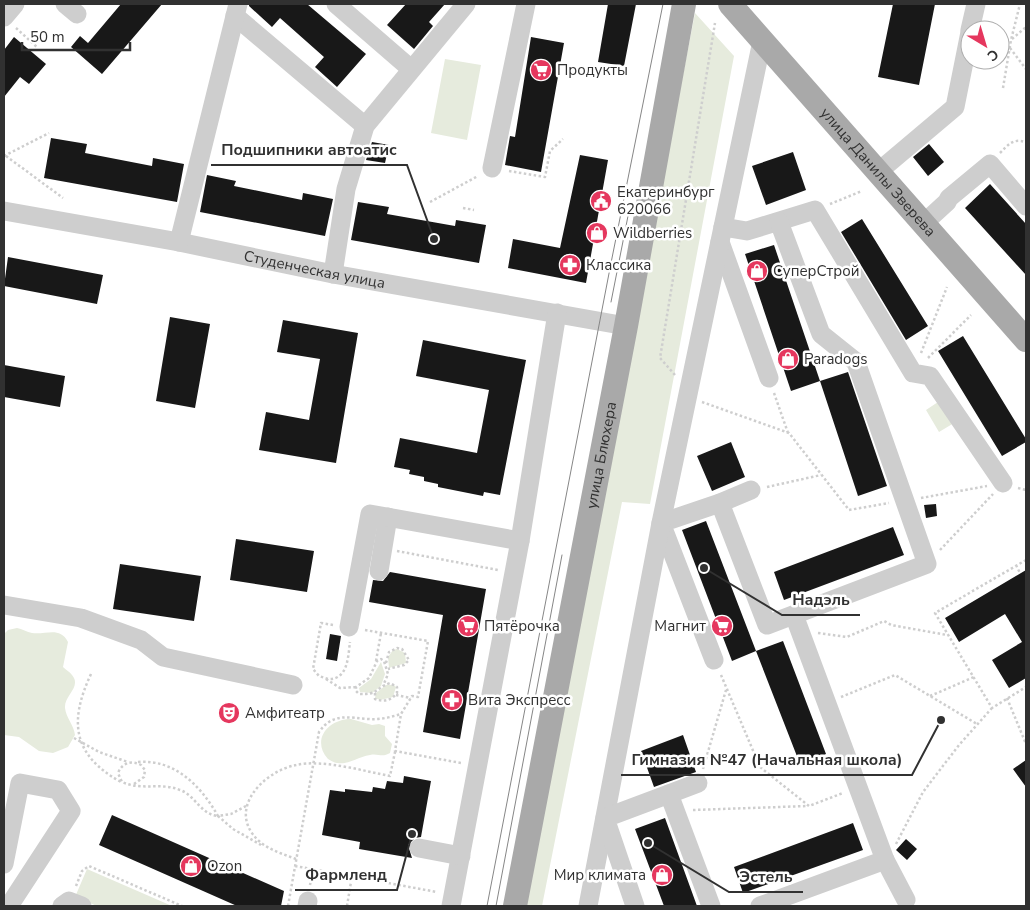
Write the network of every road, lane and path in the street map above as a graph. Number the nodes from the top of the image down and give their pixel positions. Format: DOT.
graph roads {
  1 [pos="16,4"];
  2 [pos="336,4"];
  3 [pos="466,4"];
  4 [pos="526,4"];
  5 [pos="684,4"];
  6 [pos="730,4"];
  7 [pos="976,4"];
  8 [pos="1020,4"];
  9 [pos="236,10"];
  10 [pos="972,20"];
  11 [pos="8,21"];
  12 [pos="715,23"];
  13 [pos="1026,27"];
  14 [pos="1011,40"];
  15 [pos="762,41"];
  16 [pos="38,48"];
  17 [pos="1010,48"];
  18 [pos="1026,68"];
  19 [pos="411,69"];
  20 [pos="962,70"];
  21 [pos="1006,70"];
  22 [pos="1003,88"];
  23 [pos="365,126"];
  24 [pos="49,133"];
  25 [pos="564,139"];
  26 [pos="1025,142"];
  27 [pos="5,156"];
  28 [pos="990,164"];
  29 [pos="492,168"];
  30 [pos="878,172"];
  31 [pos="862,191"];
  32 [pos="63,198"];
  33 [pos="430,202"];
  34 [pos="1026,206"];
  35 [pos="463,208"];
  36 [pos="474,210"];
  37 [pos="815,210"];
  38 [pos="4,211"];
  39 [pos="780,222"];
  40 [pos="923,224"];
  41 [pos="721,235"];
  42 [pos="179,242"];
  43 [pos="333,274"];
  44 [pos="947,287"];
  45 [pos="557,313"];
  46 [pos="971,315"];
  47 [pos="626,326"];
  48 [pos="1026,340"];
  49 [pos="660,358"];
  50 [pos="913,374"];
  51 [pos="772,387"];
  52 [pos="697,400"];
  53 [pos="789,434"];
  54 [pos="822,474"];
  55 [pos="1003,483"];
  56 [pos="751,490"];
  57 [pos="1026,490"];
  58 [pos="905,500"];
  59 [pos="720,503"];
  60 [pos="388,517"];
  61 [pos="661,523"];
  62 [pos="520,542"];
  63 [pos="383,549"];
  64 [pos="1026,560"];
  65 [pos="927,564"];
  66 [pos="1016,565"];
  67 [pos="379,570"];
  68 [pos="514,573"];
  69 [pos="1020,573"];
  70 [pos="4,605"];
  71 [pos="797,622"];
  72 [pos="351,628"];
  73 [pos="381,633"];
  74 [pos="948,635"];
  75 [pos="714,660"];
  76 [pos="376,666"];
  77 [pos="386,666"];
  78 [pos="91,674"];
  79 [pos="974,677"];
  80 [pos="325,678"];
  81 [pos="293,685"];
  82 [pos="383,686"];
  83 [pos="356,687"];
  84 [pos="1026,687"];
  85 [pos="726,689"];
  86 [pos="374,693"];
  87 [pos="396,695"];
  88 [pos="930,696"];
  89 [pos="411,698"];
  90 [pos="1007,698"];
  91 [pos="826,703"];
  92 [pos="992,708"];
  93 [pos="401,714"];
  94 [pos="977,724"];
  95 [pos="74,738"];
  96 [pos="82,743"];
  97 [pos="1026,744"];
  98 [pos="395,751"];
  99 [pos="133,762"];
  100 [pos="129,763"];
  101 [pos="314,763"];
  102 [pos="461,763"];
  103 [pos="122,782"];
  104 [pos="698,783"];
  105 [pos="134,784"];
  106 [pos="858,788"];
  107 [pos="672,802"];
  108 [pos="247,806"];
  109 [pos="809,806"];
  110 [pos="218,816"];
  111 [pos="605,818"];
  112 [pos="268,847"];
  113 [pos="419,848"];
  114 [pos="461,856"];
  115 [pos="296,859"];
  116 [pos="886,860"];
  117 [pos="4,864"];
  118 [pos="295,866"];
  119 [pos="352,876"];
  120 [pos="437,892"];
  121 [pos="906,900"];
  122 [pos="71,904"];
  123 [pos="8,906"];
  124 [pos="182,906"];
  125 [pos="288,906"];
  126 [pos="347,906"];
  127 [pos="451,906"];
  128 [pos="515,906"];
  129 [pos="588,906"];
  130 [pos="635,906"];
  131 [pos="711,906"];
  132 [pos="760,906"];
  1 -- 11 [label="street"];
  2 -- 19 [label="street"];
  3 -- 19 [label="street"];
  4 -- 29 [label="street"];
  5 -- 47 [label="main road, улица Блюхера"];
  6 -- 15 [label="main road, улица Данилы Зверева"];
  7 -- 10 [label="street"];
  8 -- 14 [label="path"];
  9 -- 23 [label="street"];
  9 -- 42 [label="street"];
  11 -- 16 [label="path"];
  12 -- 49 [label="path"];
  13 -- 14 [label="path"];
  14 -- 17 [label="path"];
  15 -- 30 [label="main road, улица Данилы Зверева"];
  15 -- 41 [label="street"];
  17 -- 18 [label="path"];
  19 -- 23 [label="street"];
  20 -- 30 [label="street"];
  21 -- 22 [label="path"];
  23 -- 43 [label="street"];
  24 -- 27 [label="path"];
  25 -- 29 [label="path"];
  26 -- 28 [label="path"];
  27 -- 32 [label="path"];
  28 -- 34 [label="street"];
  28 -- 40 [label="street"];
  29 -- 33 [label="path"];
  30 -- 40 [label="main road, улица Данилы Зверева"];
  31 -- 37 [label="path"];
  35 -- 36 [label="path"];
  37 -- 39 [label="street"];
  37 -- 50 [label="street"];
  38 -- 42 [label="street, Студенческая улица"];
  39 -- 41 [label="street"];
  39 -- 58 [label="street"];
  40 -- 48 [label="main road, улица Данилы Зверева"];
  41 -- 51 [label="street"];
  41 -- 61 [label="street"];
  42 -- 43 [label="street, Студенческая улица"];
  43 -- 45 [label="street, Студенческая улица"];
  44 -- 50 [label="path"];
  45 -- 47 [label="street, Студенческая улица"];
  45 -- 62 [label="street"];
  46 -- 50 [label="path"];
  47 -- 128 [label="main road, улица Блюхера"];
  50 -- 55 [label="street"];
  51 -- 53 [label="path"];
  52 -- 53 [label="path"];
  53 -- 54 [label="path"];
  54 -- 56 [label="path"];
  54 -- 58 [label="path"];
  55 -- 57 [label="path"];
  55 -- 58 [label="path"];
  55 -- 65 [label="path"];
  56 -- 59 [label="street"];
  58 -- 65 [label="street"];
  59 -- 61 [label="street"];
  59 -- 71 [label="street"];
  60 -- 62 [label="street"];
  60 -- 63 [label="street"];
  60 -- 72 [label="street"];
  61 -- 75 [label="street"];
  61 -- 111 [label="street"];
  62 -- 68 [label="street"];
  63 -- 67 [label="street"];
  63 -- 68 [label="path"];
  64 -- 66 [label="path"];
  65 -- 71 [label="street"];
  66 -- 69 [label="path"];
  66 -- 74 [label="path"];
  68 -- 114 [label="street"];
  70 -- 81 [label="street"];
  71 -- 74 [label="path"];
  71 -- 91 [label="street"];
  72 -- 73 [label="path"];
  72 -- 80 [label="path"];
  72 -- 80 [label="path"];
  73 -- 76 [label="path"];
  73 -- 89 [label="path"];
  74 -- 79 [label="path"];
  75 -- 85 [label="path"];
  76 -- 77 [label="path"];
  76 -- 83 [label="path"];
  77 -- 77 [label="path"];
  77 -- 82 [label="path"];
  78 -- 96 [label="path"];
  79 -- 88 [label="path"];
  79 -- 92 [label="path"];
  80 -- 83 [label="path"];
  82 -- 86 [label="path"];
  82 -- 87 [label="path"];
  83 -- 86 [label="path"];
  84 -- 90 [label="path"];
  85 -- 104 [label="path"];
  85 -- 109 [label="path"];
  86 -- 87 [label="path"];
  87 -- 89 [label="path"];
  88 -- 91 [label="path"];
  88 -- 94 [label="path"];
  89 -- 93 [label="path"];
  90 -- 92 [label="path"];
  90 -- 97 [label="path"];
  91 -- 106 [label="street"];
  92 -- 94 [label="path"];
  93 -- 98 [label="path"];
  93 -- 101 [label="path"];
  94 -- 116 [label="path"];
  95 -- 96 [label="path"];
  96 -- 100 [label="path"];
  96 -- 103 [label="path"];
  98 -- 101 [label="path"];
  98 -- 102 [label="path"];
  99 -- 100 [label="path"];
  99 -- 105 [label="path"];
  99 -- 110 [label="path"];
  100 -- 103 [label="path"];
  101 -- 108 [label="path"];
  101 -- 115 [label="path"];
  103 -- 105 [label="path"];
  104 -- 107 [label="street"];
  105 -- 110 [label="path"];
  106 -- 109 [label="path"];
  106 -- 116 [label="street"];
  107 -- 109 [label="path"];
  107 -- 111 [label="street"];
  107 -- 131 [label="street"];
  108 -- 110 [label="path"];
  108 -- 112 [label="path"];
  110 -- 112 [label="path"];
  111 -- 129 [label="street"];
  111 -- 130 [label="street"];
  112 -- 115 [label="path"];
  113 -- 114 [label="street"];
  114 -- 127 [label="street"];
  115 -- 118 [label="path"];
  116 -- 121 [label="street"];
  116 -- 132 [label="street"];
  117 -- 123 [label="street"];
  118 -- 119 [label="path"];
  118 -- 125 [label="path"];
  119 -- 120 [label="path"];
  119 -- 126 [label="path"];
  122 -- 124 [label="path"];
}
